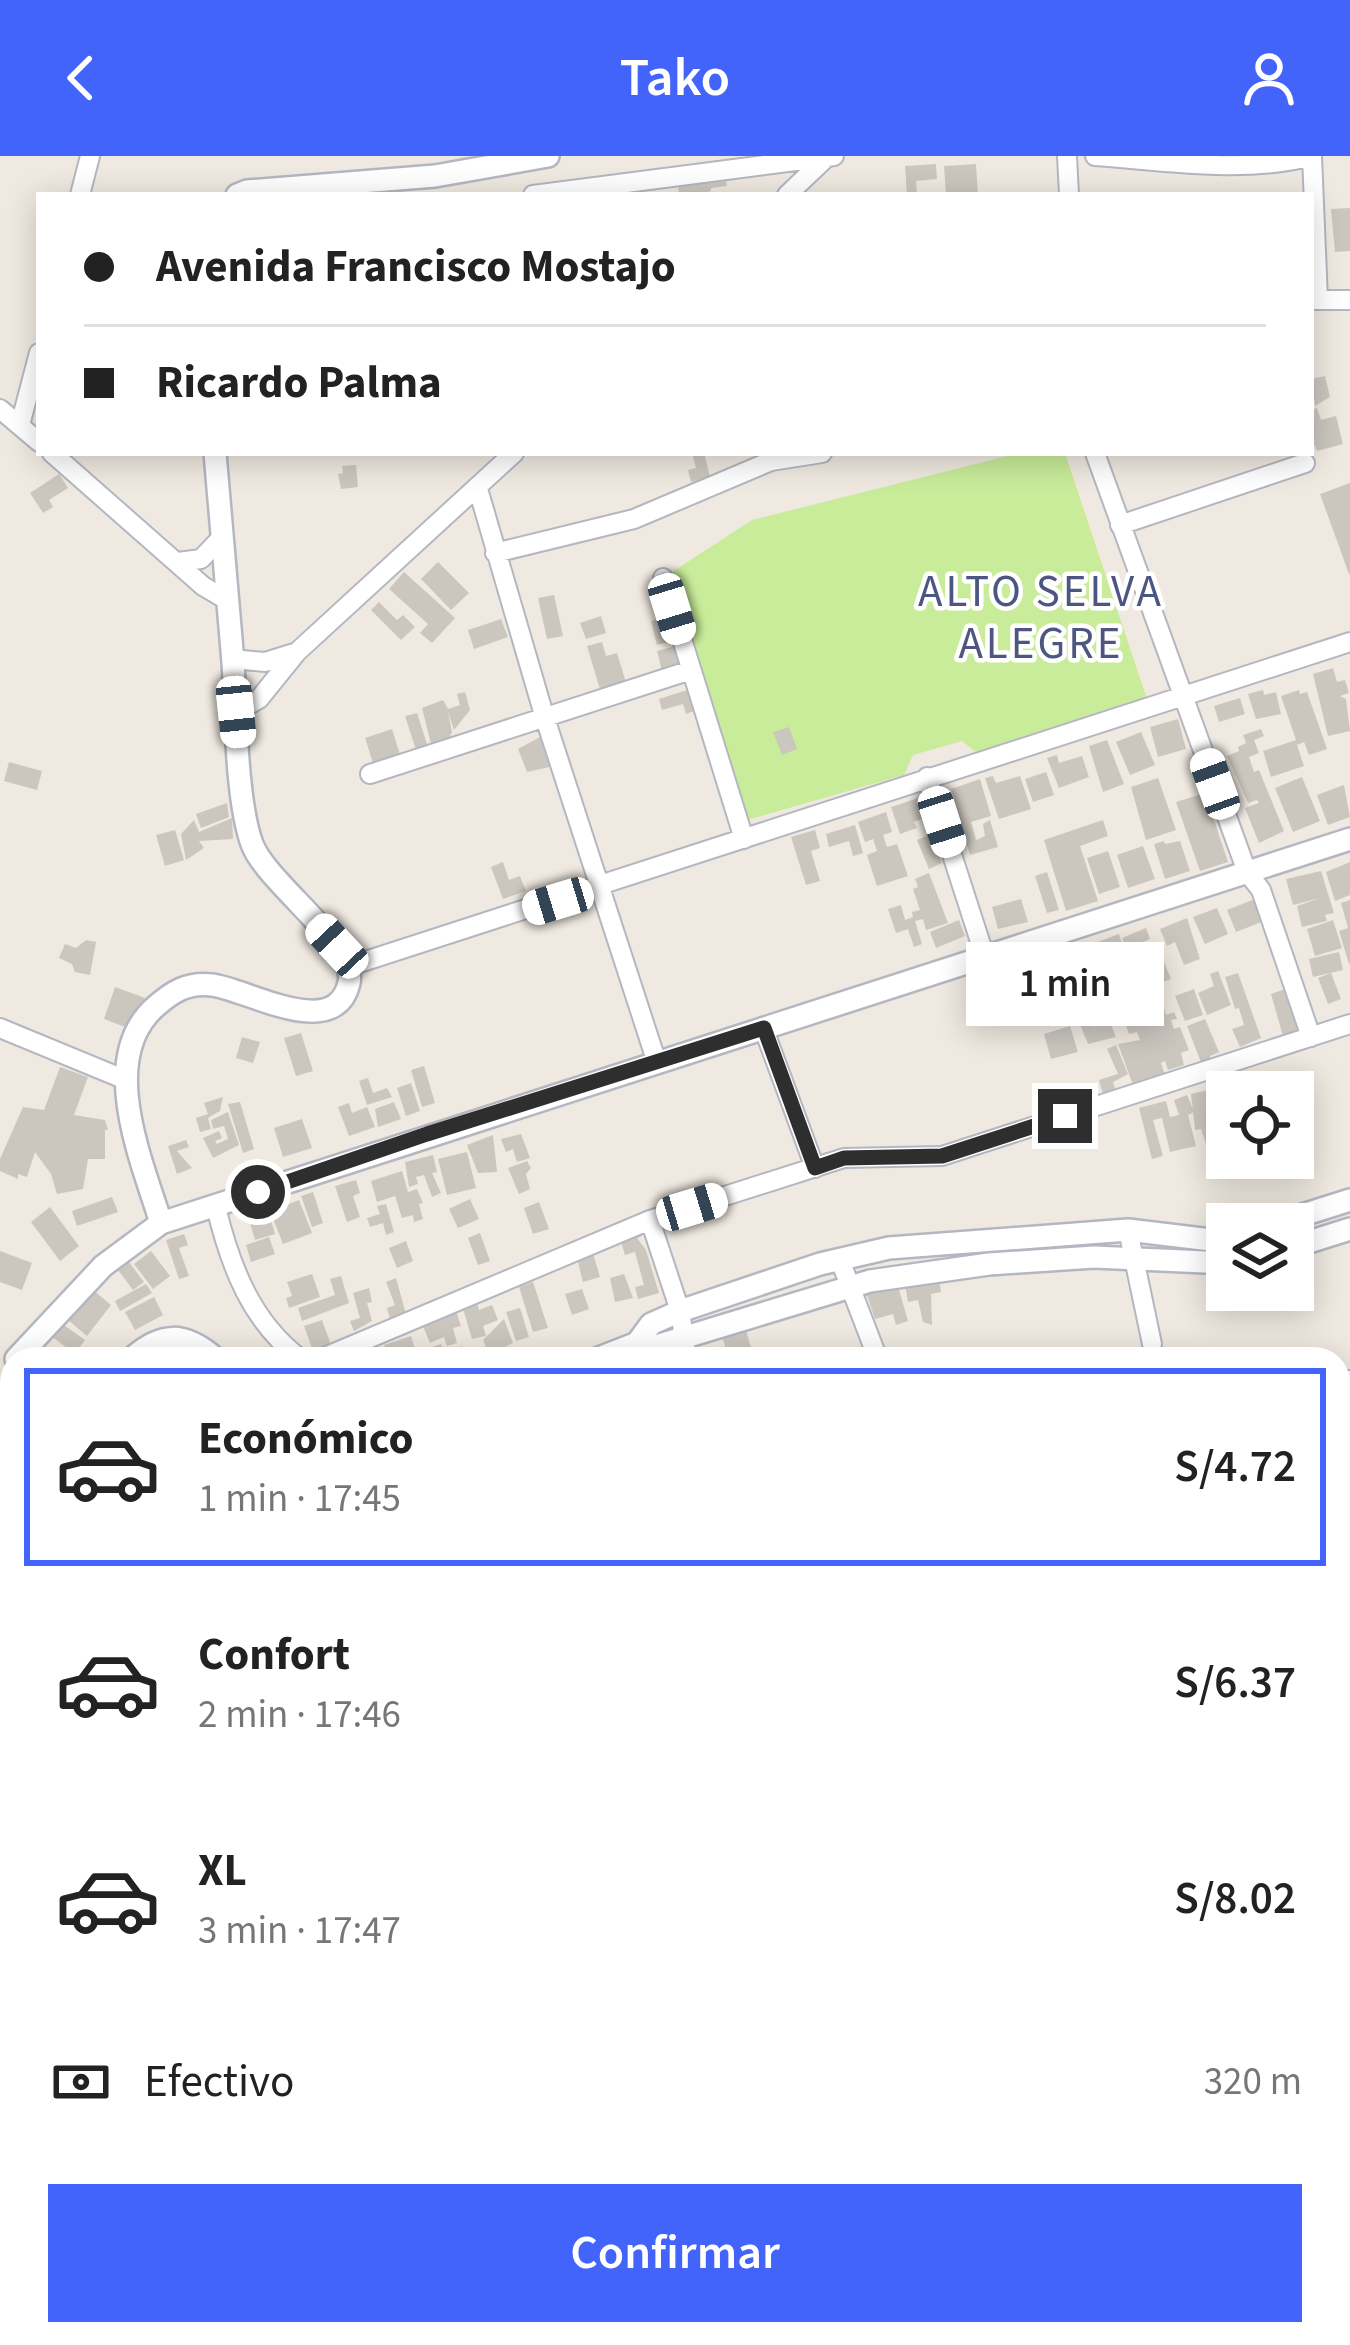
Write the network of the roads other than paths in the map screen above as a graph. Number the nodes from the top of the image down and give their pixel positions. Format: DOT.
graph roads {
  1 [pos="90,156"];
  2 [pos="548,156"];
  3 [pos="831,156"];
  4 [pos="1067,156"];
  5 [pos="1095,156"];
  6 [pos="81,192"];
  7 [pos="244,192"];
  8 [pos="556,192"];
  9 [pos="790,192"];
  10 [pos="1069,192"];
  11 [pos="1312,192"];
  12 [pos="1314,300"];
  13 [pos="1350,300"];
  14 [pos="36,364"];
  15 [pos="0,409"];
  16 [pos="20,425"];
  17 [pos="36,439"];
  18 [pos="55,456"];
  19 [pos="215,456"];
  20 [pos="511,456"];
  21 [pos="803,456"];
  22 [pos="1096,456"];
  23 [pos="1305,463"];
  24 [pos="478,489"];
  25 [pos="1120,525"];
  26 [pos="222,537"];
  27 [pos="495,553"];
  28 [pos="178,562"];
  29 [pos="663,578"];
  30 [pos="225,599"];
  31 [pos="1350,642"];
  32 [pos="297,652"];
  33 [pos="232,659"];
  34 [pos="691,670"];
  35 [pos="1183,695"];
  36 [pos="236,712"];
  37 [pos="544,715"];
  38 [pos="370,775"];
  39 [pos="927,777"];
  40 [pos="744,839"];
  41 [pos="1350,839"];
  42 [pos="1247,872"];
  43 [pos="600,887"];
  44 [pos="985,957"];
  45 [pos="350,966"];
  46 [pos="1350,1024"];
  47 [pos="0,1028"];
  48 [pos="764,1028"];
  49 [pos="1311,1037"];
  50 [pos="657,1063"];
  51 [pos="126,1080"];
  52 [pos="815,1168"];
  53 [pos="1350,1200"];
  54 [pos="216,1207"];
  55 [pos="1314,1211"];
  56 [pos="650,1220"];
  57 [pos="161,1223"];
  58 [pos="1350,1228"];
  59 [pos="1128,1230"];
  60 [pos="1206,1239"];
  61 [pos="1314,1240"];
  62 [pos="1132,1257"];
  63 [pos="840,1260"];
  64 [pos="1206,1262"];
  65 [pos="848,1286"];
  66 [pos="680,1311"];
  67 [pos="637,1343"];
  68 [pos="1151,1344"];
  69 [pos="27,1347"];
  70 [pos="144,1347"];
  71 [pos="200,1347"];
  72 [pos="289,1347"];
  73 [pos="348,1347"];
  74 [pos="627,1347"];
  75 [pos="670,1347"];
  76 [pos="685,1347"];
  77 [pos="688,1347"];
  78 [pos="873,1347"];
  1 -- 6 [label="street"];
  2 -- 7 [label="street"];
  3 -- 8 [label="street"];
  3 -- 9 [label="street"];
  4 -- 10 [label="street"];
  5 -- 11 [label="street"];
  12 -- 13 [label="street"];
  14 -- 16 [label="street"];
  15 -- 16 [label="street"];
  16 -- 17 [label="street"];
  18 -- 28 [label="street"];
  19 -- 26 [label="street"];
  20 -- 24 [label="street"];
  21 -- 27 [label="street"];
  22 -- 25 [label="street"];
  23 -- 25 [label="street"];
  24 -- 27 [label="street"];
  24 -- 32 [label="street"];
  25 -- 35 [label="street"];
  26 -- 28 [label="street"];
  26 -- 30 [label="street"];
  27 -- 37 [label="street"];
  28 -- 30 [label="street"];
  29 -- 34 [label="street"];
  30 -- 33 [label="street"];
  31 -- 35 [label="street"];
  32 -- 33 [label="street"];
  32 -- 36 [label="street"];
  33 -- 36 [label="street"];
  34 -- 37 [label="street"];
  34 -- 40 [label="street"];
  35 -- 39 [label="street"];
  35 -- 42 [label="street"];
  36 -- 45 [label="street"];
  37 -- 38 [label="street"];
  37 -- 43 [label="street"];
  39 -- 40 [label="street"];
  39 -- 44 [label="street"];
  40 -- 43 [label="street"];
  41 -- 42 [label="street"];
  42 -- 44 [label="street"];
  42 -- 49 [label="street"];
  43 -- 45 [label="street"];
  43 -- 50 [label="street"];
  44 -- 48 [label="street"];
  45 -- 51 [label="street"];
  46 -- 49 [label="street"];
  47 -- 51 [label="street"];
  48 -- 50 [label="street"];
  48 -- 52 [label="street"];
  49 -- 52 [label="street"];
  50 -- 54 [label="street"];
  51 -- 57 [label="street"];
  52 -- 56 [label="street"];
  53 -- 55 [label="street"];
  54 -- 57 [label="street"];
  54 -- 72 [label="street"];
  56 -- 66 [label="street"];
  56 -- 73 [label="street"];
  57 -- 69 [label="street"];
  58 -- 61 [label="street"];
  59 -- 60 [label="street"];
  59 -- 62 [label="street"];
  59 -- 63 [label="street"];
  62 -- 64 [label="street"];
  62 -- 65 [label="street"];
  62 -- 68 [label="street"];
  63 -- 65 [label="street"];
  63 -- 66 [label="street"];
  65 -- 77 [label="street"];
  65 -- 78 [label="street"];
  66 -- 67 [label="street"];
  66 -- 76 [label="street"];
  67 -- 74 [label="street"];
  67 -- 75 [label="street"];
  70 -- 71 [label="street"];
}
